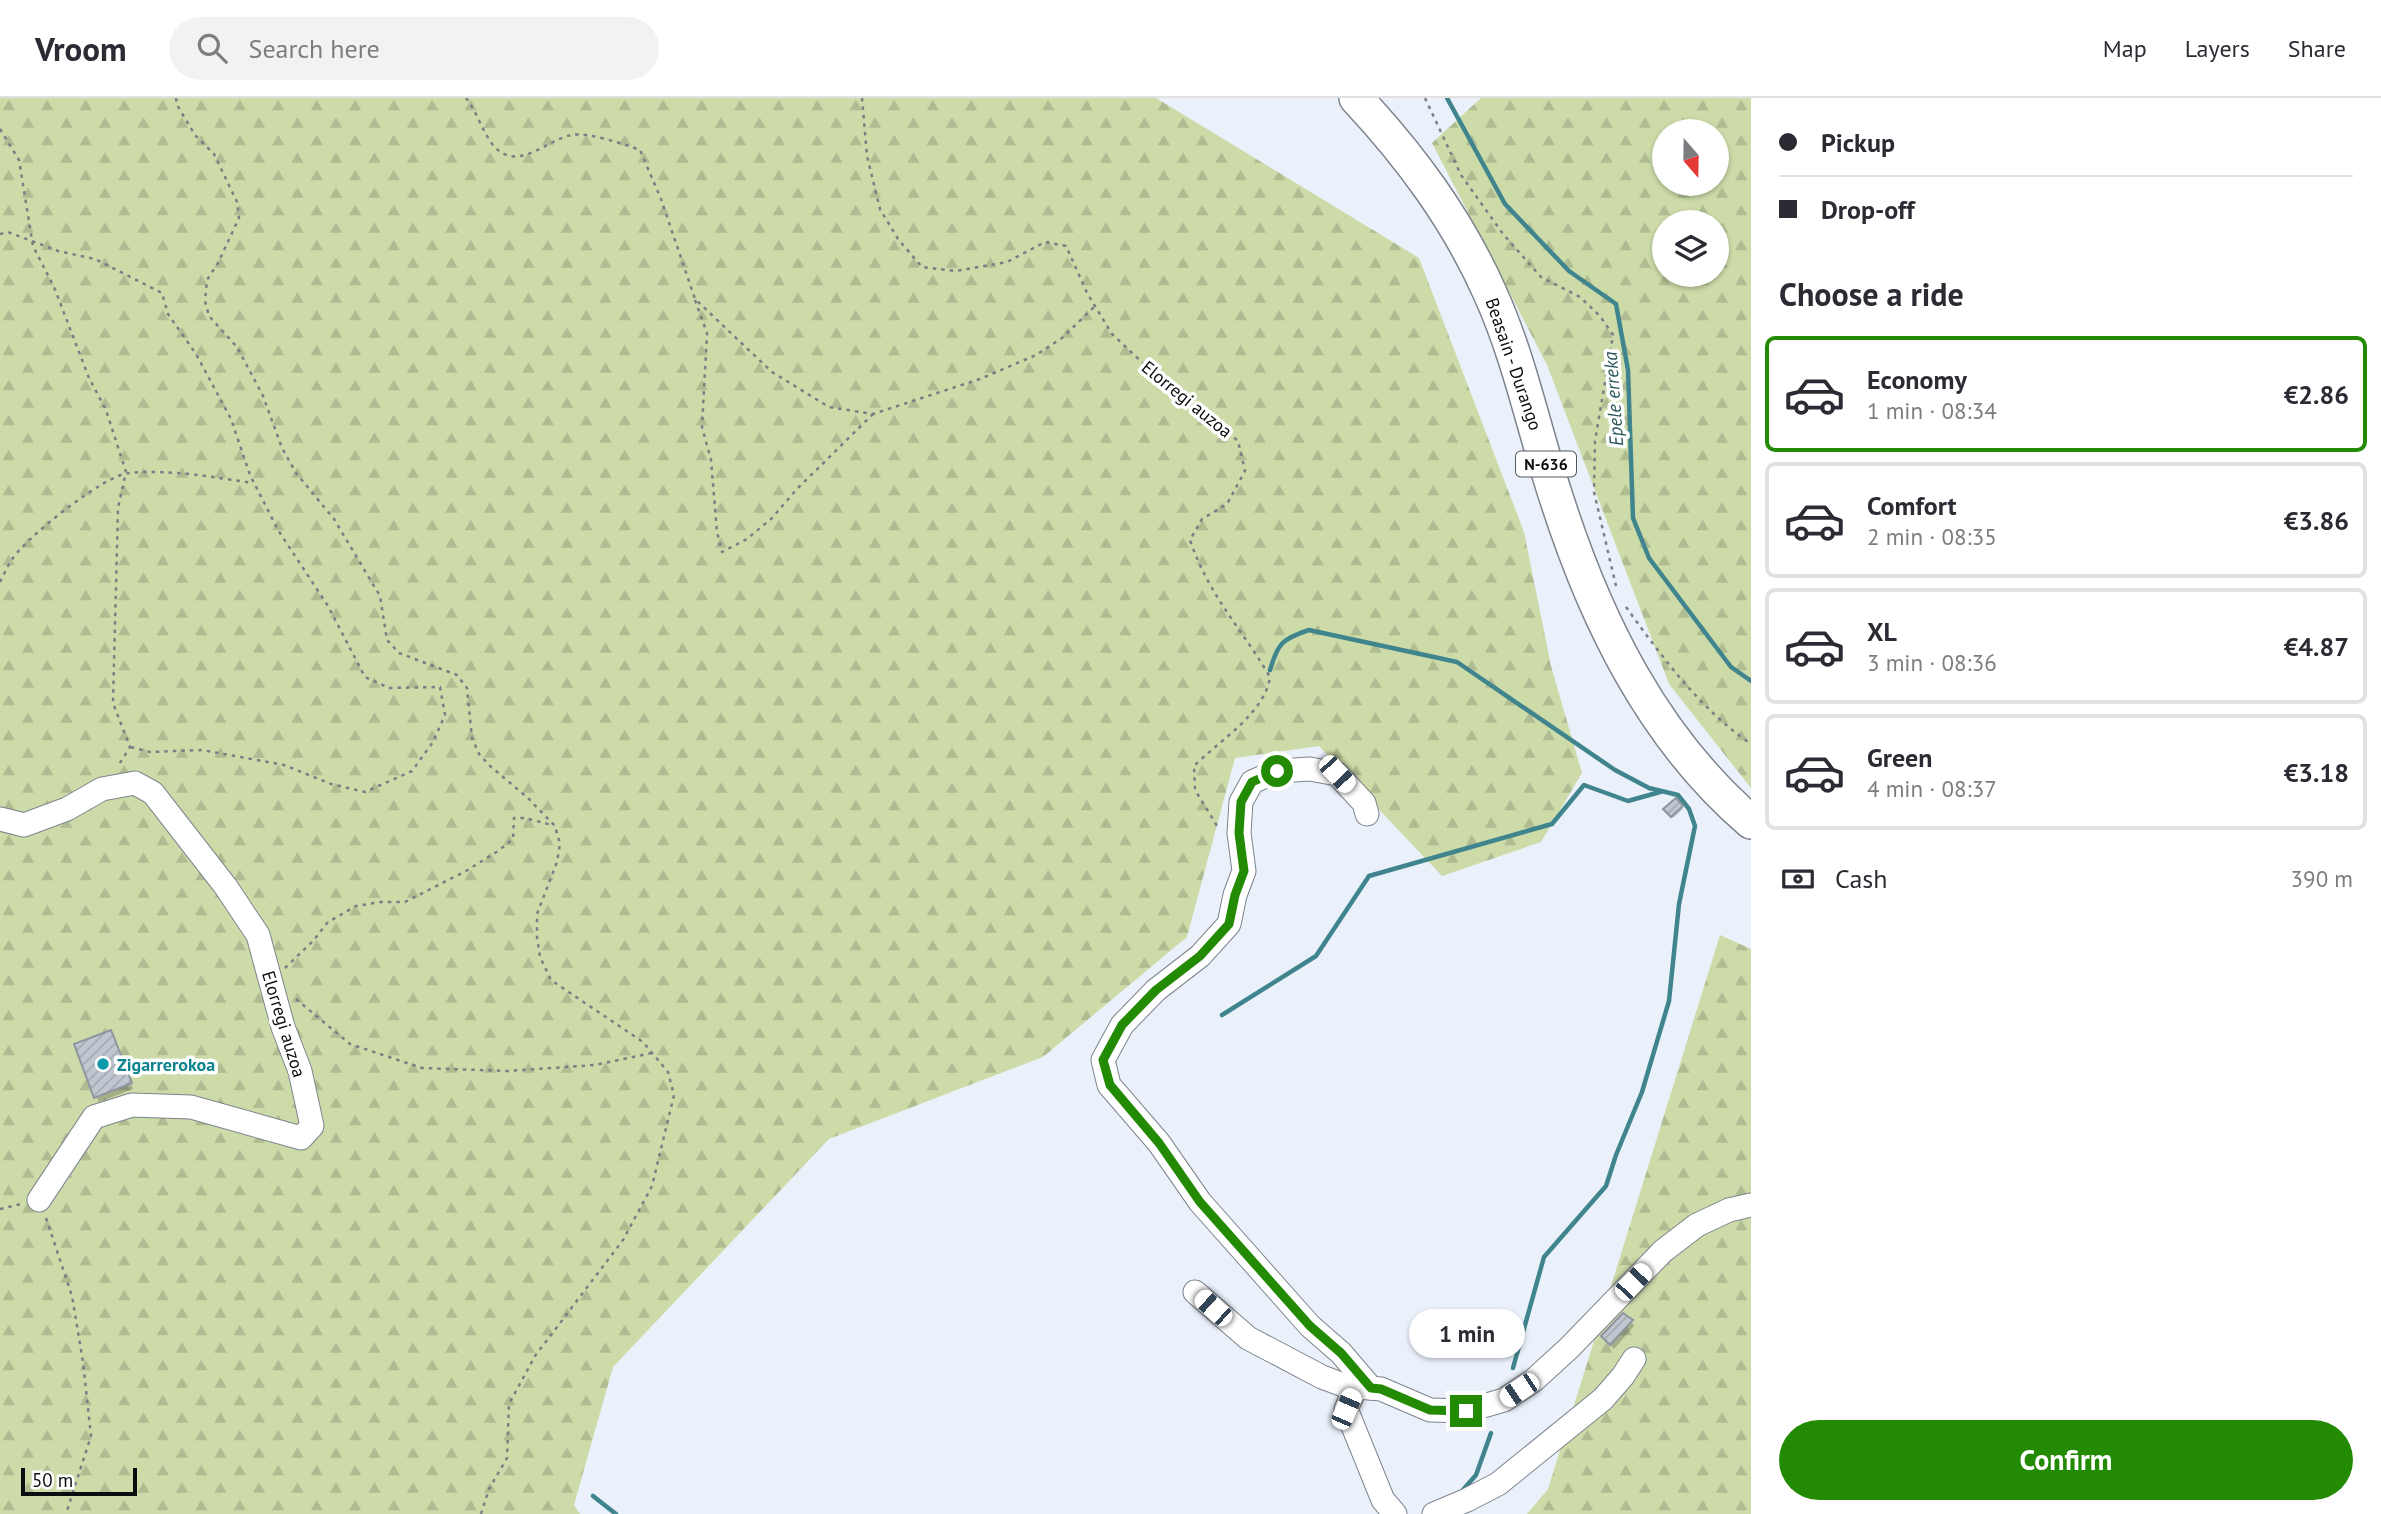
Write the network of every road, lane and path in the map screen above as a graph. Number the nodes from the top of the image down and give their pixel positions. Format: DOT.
graph roads {
  1 [pos="176,98"];
  2 [pos="466,98"];
  3 [pos="862,98"];
  4 [pos="1356,98"];
  5 [pos="1425,98"];
  6 [pos="0,129"];
  7 [pos="0,234"];
  8 [pos="32,241"];
  9 [pos="695,299"];
  10 [pos="1095,306"];
  11 [pos="873,414"];
  12 [pos="126,472"];
  13 [pos="254,483"];
  14 [pos="0,582"];
  15 [pos="1619,597"];
  16 [pos="1626,607"];
  17 [pos="1751,744"];
  18 [pos="130,747"];
  19 [pos="102,789"];
  20 [pos="1367,814"];
  21 [pos="0,819"];
  22 [pos="1751,822"];
  23 [pos="555,826"];
  24 [pos="1220,830"];
  25 [pos="270,978"];
  26 [pos="652,1053"];
  27 [pos="39,1200"];
  28 [pos="1751,1205"];
  29 [pos="1195,1292"];
  30 [pos="1633,1359"];
  31 [pos="1363,1387"];
  32 [pos="66,1514"];
  33 [pos="481,1514"];
  34 [pos="1395,1514"];
  35 [pos="1434,1514"];
  1 -- 23 [label="path"];
  2 -- 9 [label="path"];
  3 -- 10 [label="path, Elorregi auzoa"];
  4 -- 22 [label="highway, Beasain - Durango / N-636"];
  5 -- 15 [label="path"];
  6 -- 8 [label="path"];
  7 -- 8 [label="path"];
  8 -- 12 [label="path"];
  8 -- 13 [label="path"];
  9 -- 11 [label="path"];
  9 -- 11 [label="path"];
  10 -- 11 [label="path"];
  10 -- 24 [label="path, Elorregi auzoa"];
  12 -- 13 [label="path"];
  12 -- 14 [label="path"];
  12 -- 18 [label="path"];
  13 -- 18 [label="path"];
  16 -- 17 [label="path"];
  18 -- 19 [label="path"];
  19 -- 21 [label="street, Elorregi auzoa"];
  19 -- 25 [label="street, Elorregi auzoa"];
  20 -- 31 [label="street"];
  23 -- 25 [label="path"];
  23 -- 26 [label="path"];
  25 -- 26 [label="path"];
  25 -- 27 [label="street, Elorregi auzoa"];
  26 -- 33 [label="path"];
  27 -- 32 [label="path"];
  28 -- 31 [label="street"];
  29 -- 31 [label="street"];
  30 -- 35 [label="street"];
  31 -- 34 [label="street"];
}
